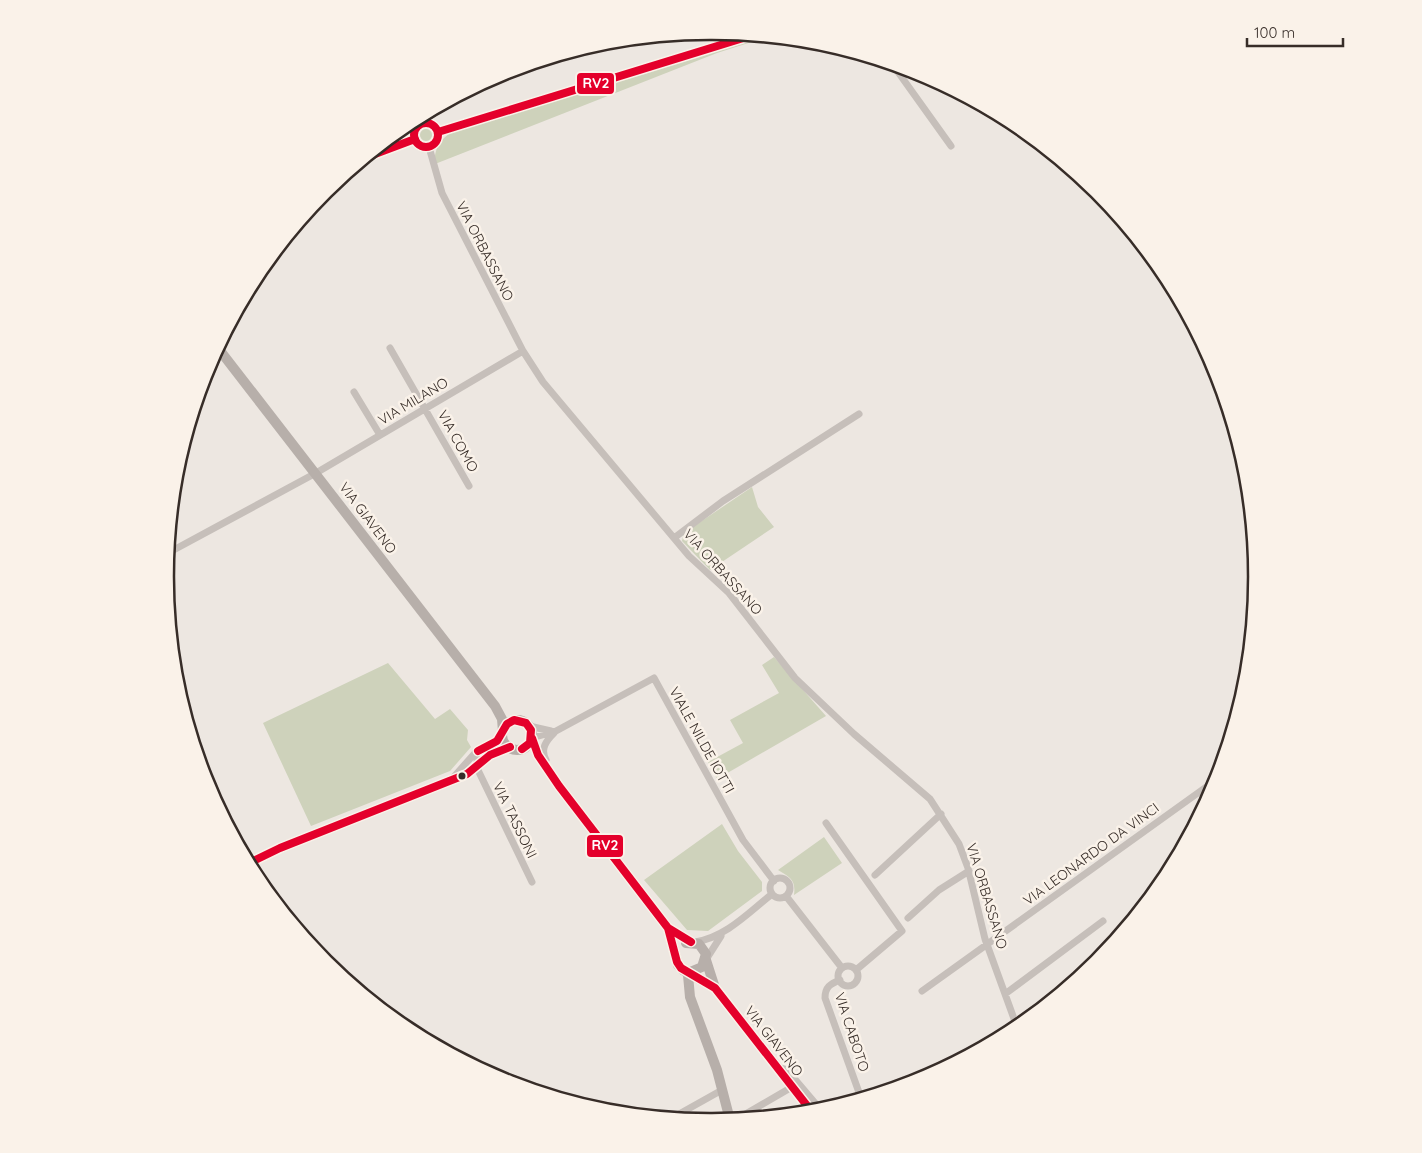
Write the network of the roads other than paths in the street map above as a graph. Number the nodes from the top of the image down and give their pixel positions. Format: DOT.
graph roads {
  1 [pos="738,41"];
  2 [pos="899,74"];
  3 [pos="425,123"];
  4 [pos="417,128"];
  5 [pos="438,132"];
  6 [pos="415,139"];
  7 [pos="950,146"];
  8 [pos="429,147"];
  9 [pos="385,150"];
  10 [pos="390,348"];
  11 [pos="523,351"];
  12 [pos="223,354"];
  13 [pos="354,392"];
  14 [pos="426,408"];
  15 [pos="859,414"];
  16 [pos="380,435"];
  17 [pos="316,473"];
  18 [pos="469,486"];
  19 [pos="674,538"];
  20 [pos="176,549"];
  21 [pos="495,706"];
  22 [pos="518,720"];
  23 [pos="529,726"];
  24 [pos="556,731"];
  25 [pos="503,732"];
  26 [pos="532,738"];
  27 [pos="486,748"];
  28 [pos="513,748"];
  29 [pos="477,768"];
  30 [pos="451,780"];
  31 [pos="558,786"];
  32 [pos="1204,789"];
  33 [pos="941,814"];
  34 [pos="826,823"];
  35 [pos="255,860"];
  36 [pos="968,871"];
  37 [pos="875,875"];
  38 [pos="774,881"];
  39 [pos="532,882"];
  40 [pos="772,894"];
  41 [pos="786,896"];
  42 [pos="908,918"];
  43 [pos="1103,921"];
  44 [pos="668,928"];
  45 [pos="725,932"];
  46 [pos="691,942"];
  47 [pos="987,944"];
  48 [pos="676,955"];
  49 [pos="706,960"];
  50 [pos="842,968"];
  51 [pos="856,970"];
  52 [pos="688,972"];
  53 [pos="840,980"];
  54 [pos="715,988"];
  55 [pos="922,991"];
  56 [pos="1005,994"];
  57 [pos="1014,1019"];
  58 [pos="777,1067"];
  59 [pos="792,1087"];
  60 [pos="722,1090"];
  61 [pos="859,1092"];
  62 [pos="815,1103"];
  63 [pos="806,1104"];
  64 [pos="682,1112"];
  65 [pos="750,1112"];
  66 [pos="728,1113"];
  1 -- 5 [label="street"];
  2 -- 7 [label="street"];
  3 -- 5 [label="street"];
  4 -- 6 [label="street"];
  5 -- 8 [label="street"];
  6 -- 8 [label="street"];
  6 -- 9 [label="street"];
  8 -- 11 [label="street, VIA ORBASSANO"];
  10 -- 14 [label="street, VIA COMO"];
  11 -- 14 [label="street, VIA MILANO"];
  11 -- 19 [label="street, VIA ORBASSANO"];
  12 -- 17 [label="main road, VIA GIAVENO"];
  13 -- 16 [label="street"];
  14 -- 16 [label="street, VIA MILANO"];
  14 -- 18 [label="street, VIA COMO"];
  15 -- 19 [label="street"];
  16 -- 17 [label="street, VIA MILANO"];
  17 -- 20 [label="street, VIA MILANO"];
  17 -- 21 [label="main road, VIA GIAVENO"];
  19 -- 33 [label="street, VIA ORBASSANO"];
  21 -- 22 [label="main road, VIA GIAVENO"];
  21 -- 25 [label="main road, VIA GIAVENO"];
  22 -- 23 [label="main road, VIA GIAVENO"];
  22 -- 25 [label="main road"];
  23 -- 24 [label="street"];
  23 -- 26 [label="main road, VIA GIAVENO"];
  24 -- 26 [label="street"];
  24 -- 31 [label="street, VIA GIAVENO"];
  24 -- 38 [label="street, VIALE NILDE IOTTI"];
  25 -- 27 [label="street"];
  25 -- 28 [label="main road, VIA GIAVENO"];
  26 -- 28 [label="main road"];
  26 -- 31 [label="main road, VIA GIAVENO"];
  27 -- 29 [label="street"];
  27 -- 30 [label="street"];
  28 -- 29 [label="street"];
  28 -- 31 [label="main road, VIA GIAVENO"];
  29 -- 30 [label="street"];
  29 -- 39 [label="street, VIA TASSONI"];
  30 -- 35 [label="street"];
  31 -- 44 [label="main road, VIA GIAVENO"];
  32 -- 47 [label="street, VIA LEONARDO DA VINCI"];
  33 -- 36 [label="street, VIA ORBASSANO"];
  33 -- 37 [label="street"];
  34 -- 51 [label="street"];
  36 -- 42 [label="street"];
  36 -- 47 [label="street, VIA ORBASSANO"];
  38 -- 40 [label="street"];
  38 -- 41 [label="street, VIALE NILDE IOTTI"];
  40 -- 41 [label="street"];
  40 -- 45 [label="street"];
  41 -- 50 [label="street, VIALE NILDE IOTTI"];
  43 -- 56 [label="street"];
  44 -- 46 [label="main road, VIA GIAVENO"];
  44 -- 48 [label="main road, VIA GIAVENO"];
  45 -- 46 [label="street"];
  45 -- 49 [label="street"];
  46 -- 48 [label="main road"];
  46 -- 49 [label="main road, VIA GIAVENO"];
  47 -- 55 [label="street, VIA LEONARDO DA VINCI"];
  47 -- 56 [label="street, VIA ORBASSANO"];
  48 -- 52 [label="main road, VIA GIAVENO"];
  49 -- 52 [label="main road"];
  49 -- 54 [label="main road, VIA GIAVENO"];
  50 -- 51 [label="street"];
  50 -- 53 [label="street"];
  51 -- 53 [label="street"];
  52 -- 54 [label="main road, VIA GIAVENO"];
  52 -- 60 [label="main road"];
  53 -- 61 [label="street, VIA CABOTO"];
  54 -- 58 [label="main road, VIA GIAVENO"];
  56 -- 57 [label="street, VIA ORBASSANO"];
  58 -- 59 [label="main road, VIA GIAVENO"];
  58 -- 62 [label="street"];
  59 -- 63 [label="main road, VIA GIAVENO"];
  59 -- 65 [label="street"];
  60 -- 64 [label="street"];
  60 -- 66 [label="main road"];
}
